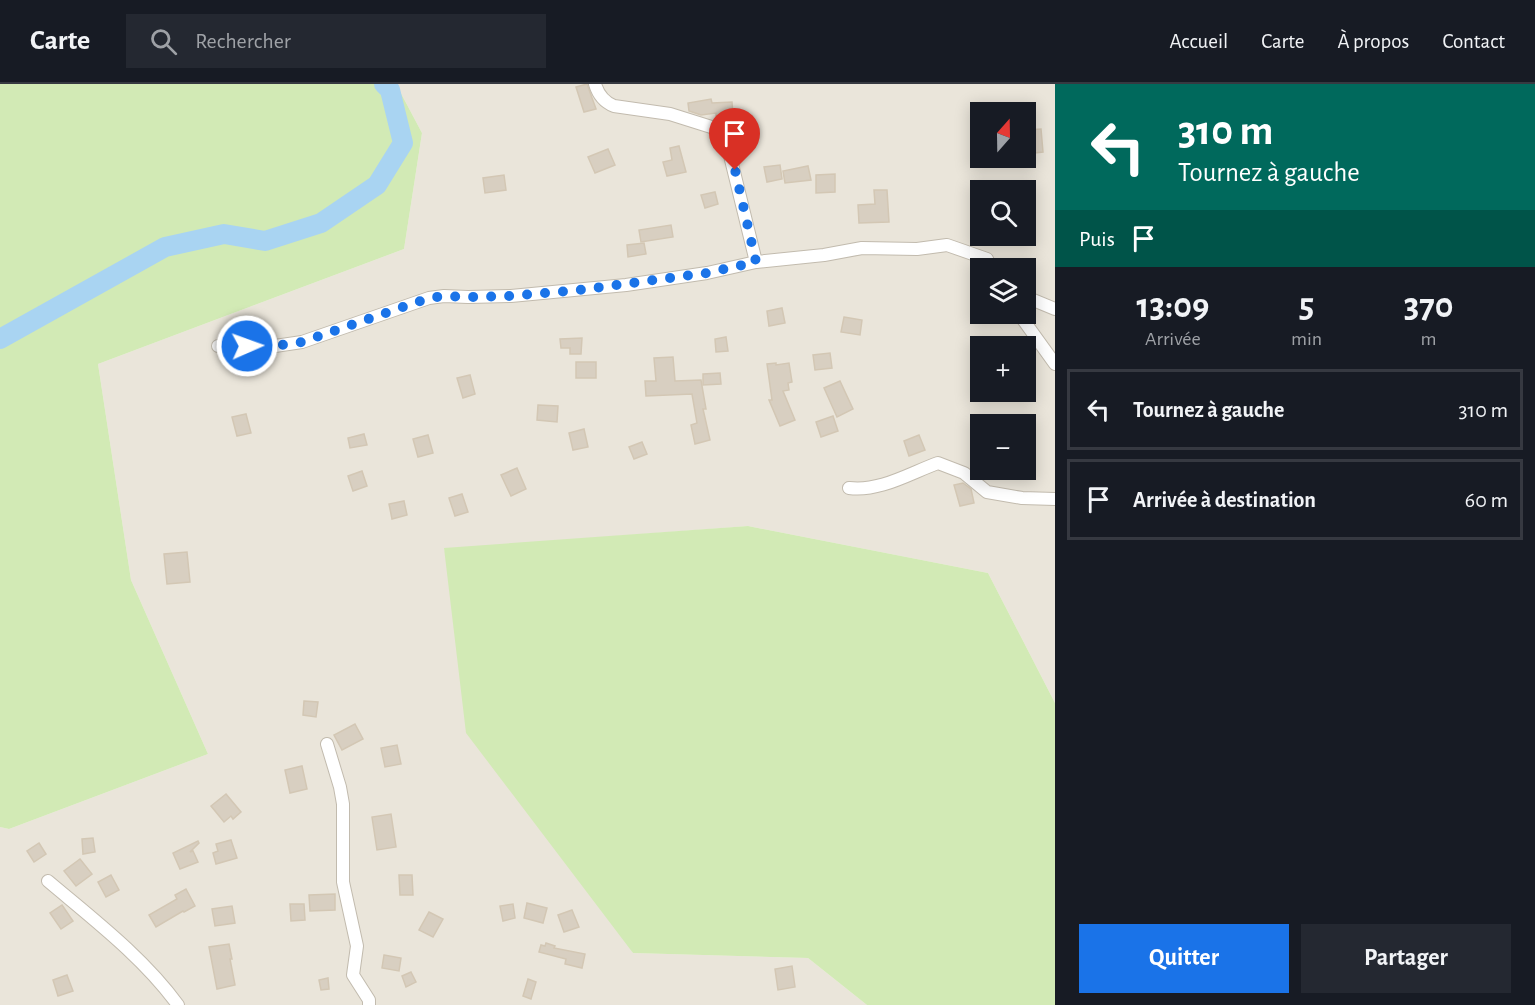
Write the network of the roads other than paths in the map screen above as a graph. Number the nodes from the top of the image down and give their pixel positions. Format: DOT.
graph roads {
  1 [pos="595,84"];
  2 [pos="984,258"];
  3 [pos="756,262"];
  4 [pos="1036,301"];
  5 [pos="1055,309"];
  6 [pos="1026,324"];
  7 [pos="218,346"];
  8 [pos="1055,363"];
  9 [pos="849,488"];
  10 [pos="1055,499"];
  11 [pos="327,744"];
  12 [pos="48,881"];
  13 [pos="178,1005"];
  14 [pos="369,1005"];
  1 -- 3 [label="street"];
  2 -- 3 [label="street"];
  3 -- 7 [label="street"];
  4 -- 5 [label="street"];
  6 -- 8 [label="street"];
  9 -- 10 [label="street"];
  11 -- 14 [label="street"];
  12 -- 13 [label="street"];
}
